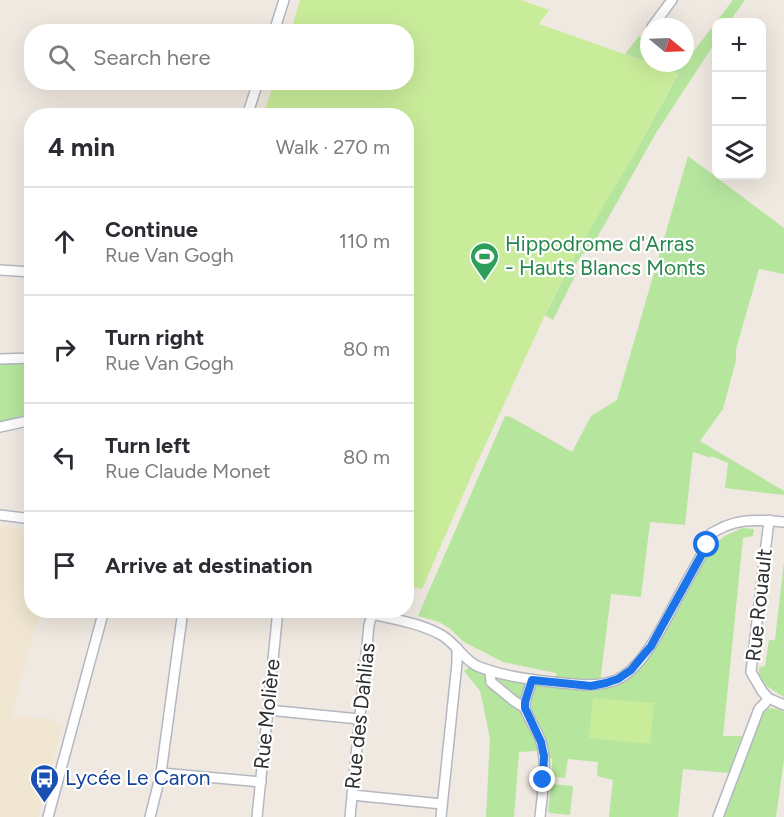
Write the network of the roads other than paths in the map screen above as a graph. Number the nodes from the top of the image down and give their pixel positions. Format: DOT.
graph roads {
  1 [pos="284,0"];
  2 [pos="670,1"];
  3 [pos="658,18"];
  4 [pos="276,24"];
  5 [pos="255,90"];
  6 [pos="250,108"];
  7 [pos="0,270"];
  8 [pos="24,272"];
  9 [pos="24,358"];
  10 [pos="0,359"];
  11 [pos="24,422"];
  12 [pos="0,427"];
  13 [pos="0,515"];
  14 [pos="24,518"];
  15 [pos="769,520"];
  16 [pos="784,522"];
  17 [pos="102,618"];
  18 [pos="182,618"];
  19 [pos="277,618"];
  20 [pos="371,618"];
  21 [pos="385,618"];
  22 [pos="457,648"];
  23 [pos="490,671"];
  24 [pos="532,680"];
  25 [pos="768,698"];
  26 [pos="784,705"];
  27 [pos="525,708"];
  28 [pos="268,710"];
  29 [pos="359,719"];
  30 [pos="161,773"];
  31 [pos="261,782"];
  32 [pos="352,795"];
  33 [pos="442,804"];
  34 [pos="48,817"];
  35 [pos="150,817"];
  36 [pos="257,817"];
  37 [pos="350,817"];
  38 [pos="441,817"];
  39 [pos="540,817"];
  40 [pos="718,817"];
  1 -- 4 [label="street"];
  2 -- 3 [label="street"];
  5 -- 6 [label="street"];
  7 -- 8 [label="street"];
  9 -- 10 [label="street"];
  11 -- 12 [label="street"];
  13 -- 14 [label="street"];
  15 -- 16 [label="street"];
  15 -- 24 [label="street"];
  15 -- 25 [label="street, Rue Rouault"];
  17 -- 34 [label="street"];
  18 -- 30 [label="street"];
  19 -- 28 [label="street, Rue Molière"];
  20 -- 29 [label="street, Rue des Dahlias"];
  21 -- 22 [label="street"];
  22 -- 23 [label="street"];
  22 -- 33 [label="street"];
  23 -- 24 [label="street"];
  23 -- 27 [label="street"];
  24 -- 27 [label="street"];
  25 -- 26 [label="street"];
  25 -- 40 [label="street"];
  27 -- 39 [label="street"];
  28 -- 29 [label="street"];
  28 -- 31 [label="street, Rue Molière"];
  29 -- 32 [label="street, Rue des Dahlias"];
  30 -- 31 [label="street"];
  30 -- 35 [label="street"];
  31 -- 36 [label="street, Rue Molière"];
  32 -- 33 [label="street"];
  32 -- 37 [label="street, Rue des Dahlias"];
  33 -- 38 [label="street"];
}
